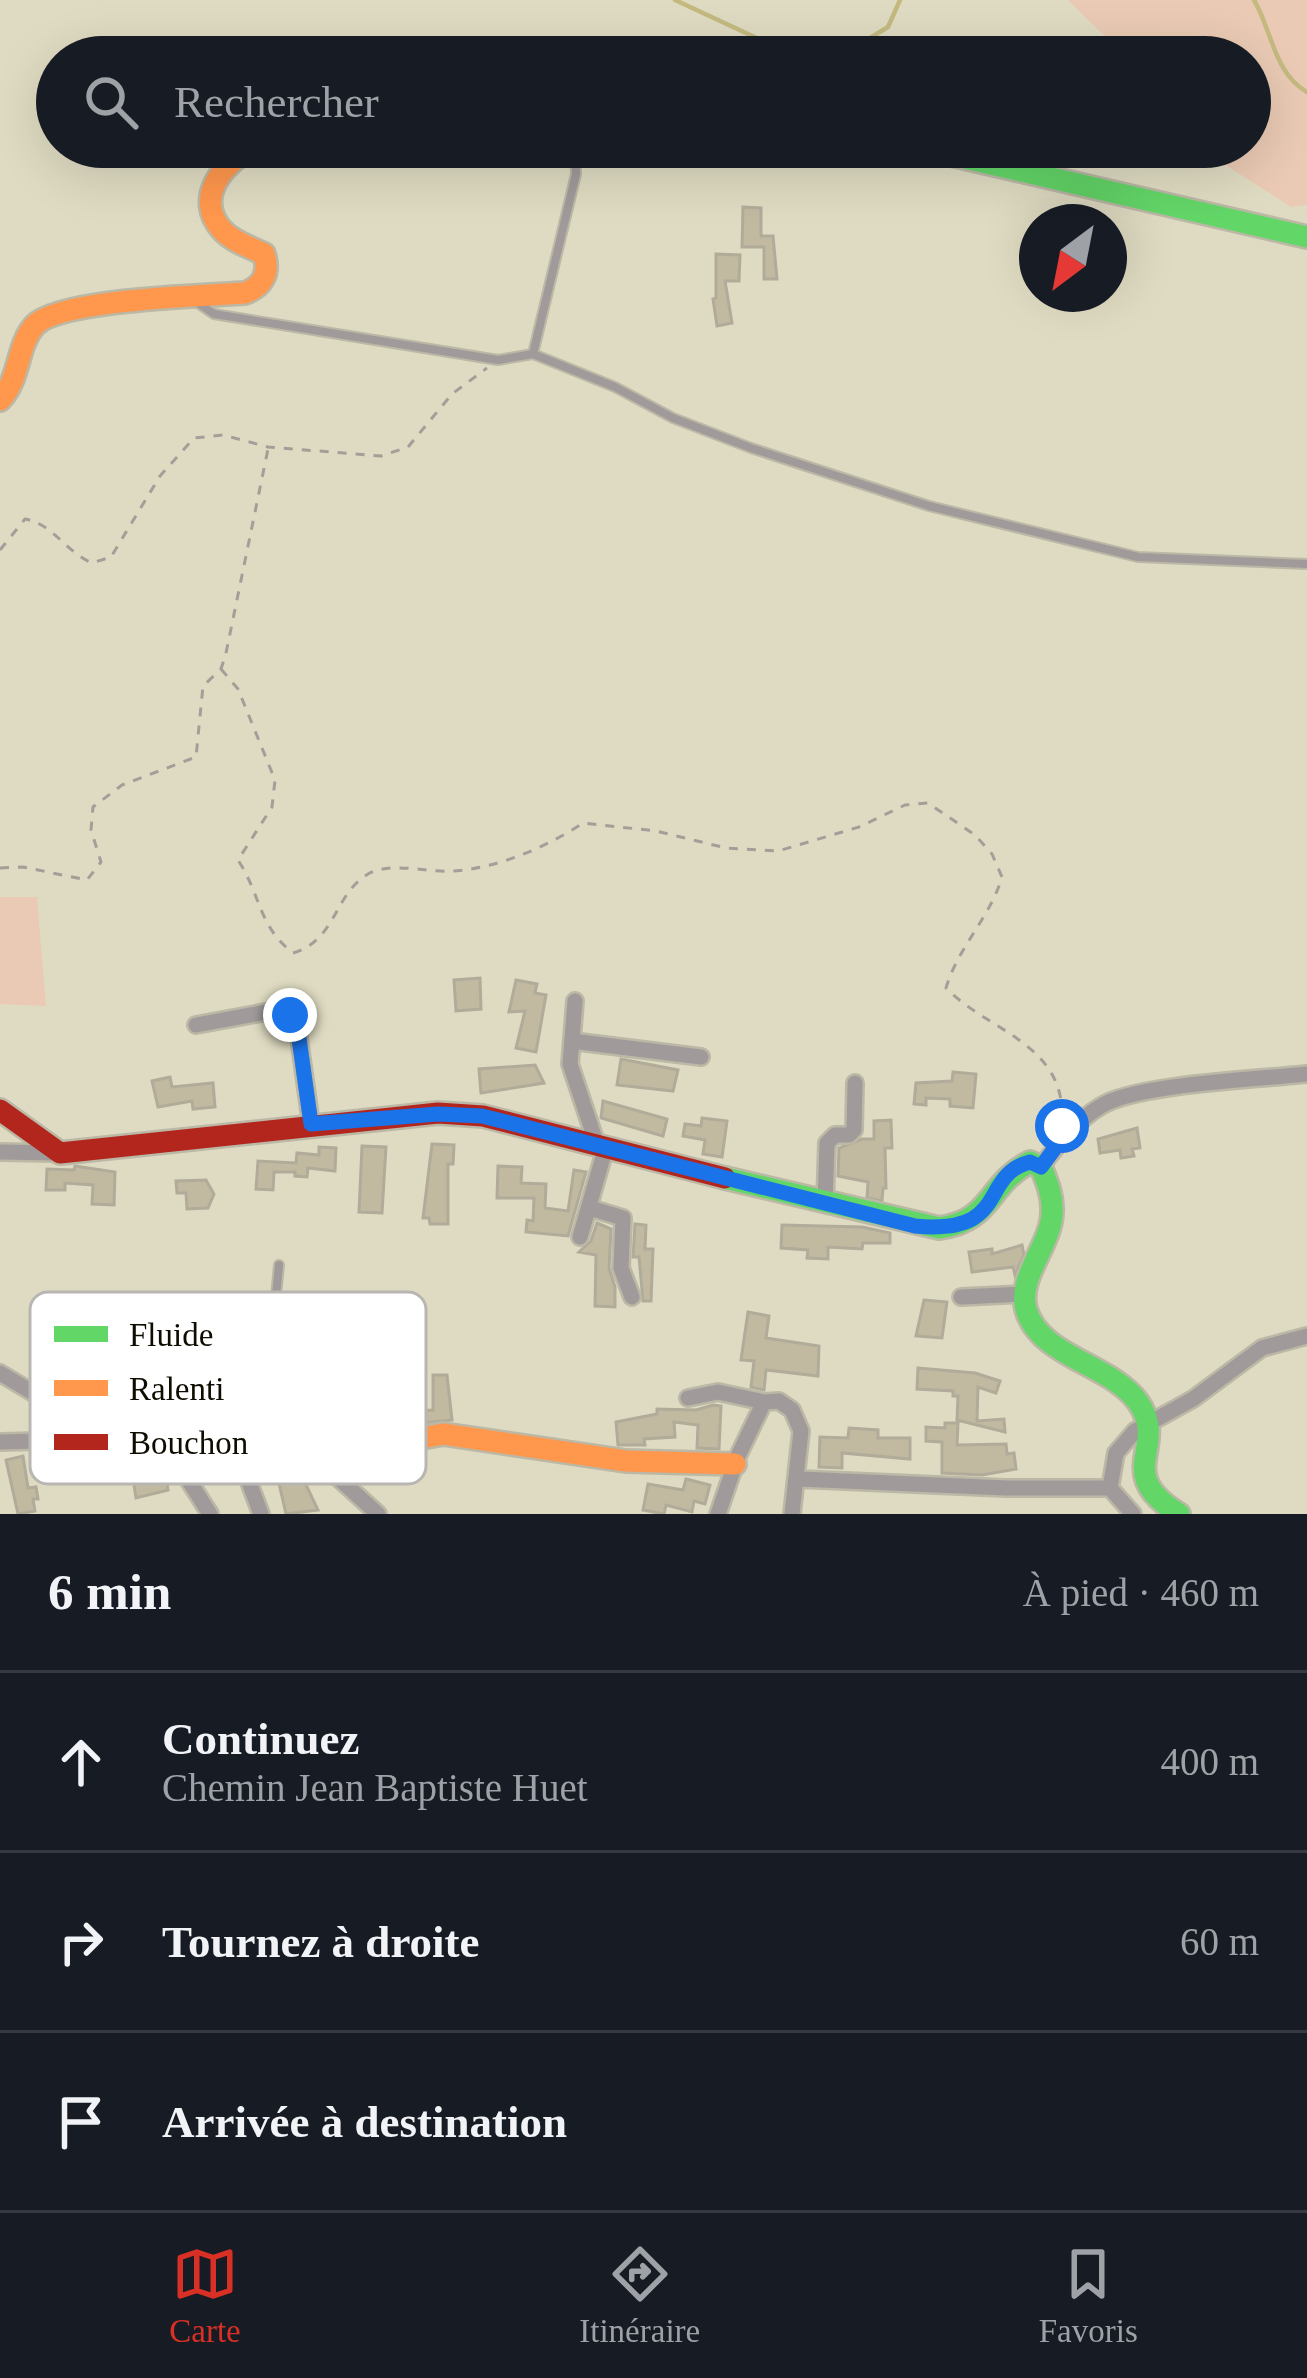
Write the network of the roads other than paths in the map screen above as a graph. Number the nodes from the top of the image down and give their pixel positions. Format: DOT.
graph roads {
  1 [pos="222,168"];
  2 [pos="575,168"];
  3 [pos="1015,168"];
  4 [pos="1307,237"];
  5 [pos="189,297"];
  6 [pos="533,354"];
  7 [pos="0,400"];
  8 [pos="1307,564"];
  9 [pos="575,1001"];
  10 [pos="196,1025"];
  11 [pos="572,1041"];
  12 [pos="701,1057"];
  13 [pos="1307,1074"];
  14 [pos="855,1082"];
  15 [pos="0,1110"];
  16 [pos="311,1124"];
  17 [pos="602,1149"];
  18 [pos="0,1152"];
  19 [pos="60,1153"];
  20 [pos="1041,1167"];
  21 [pos="826,1204"];
  22 [pos="590,1208"];
  23 [pos="580,1237"];
  24 [pos="279,1265"];
  25 [pos="276,1292"];
  26 [pos="1024,1294"];
  27 [pos="632,1297"];
  28 [pos="961,1298"];
  29 [pos="1307,1336"];
  30 [pos="0,1373"];
  31 [pos="30,1391"];
  32 [pos="688,1398"];
  33 [pos="764,1402"];
  34 [pos="1148,1424"];
  35 [pos="426,1437"];
  36 [pos="30,1441"];
  37 [pos="0,1442"];
  38 [pos="735,1464"];
  39 [pos="799,1479"];
  40 [pos="191,1484"];
  41 [pos="253,1484"];
  42 [pos="347,1484"];
  43 [pos="1111,1488"];
  44 [pos="210,1514"];
  45 [pos="261,1514"];
  46 [pos="378,1514"];
  47 [pos="718,1514"];
  48 [pos="792,1514"];
  49 [pos="1133,1514"];
  50 [pos="1179,1514"];
  1 -- 5 [label="street"];
  2 -- 6 [label="lane"];
  3 -- 4 [label="street"];
  5 -- 6 [label="lane"];
  5 -- 7 [label="street"];
  6 -- 8 [label="lane"];
  9 -- 11 [label="street"];
  10 -- 16 [label="street"];
  11 -- 12 [label="street"];
  11 -- 17 [label="street"];
  13 -- 20 [label="street"];
  14 -- 21 [label="street"];
  15 -- 19 [label="street"];
  16 -- 17 [label="street"];
  16 -- 19 [label="street"];
  17 -- 21 [label="street"];
  17 -- 22 [label="street"];
  18 -- 19 [label="street"];
  20 -- 21 [label="street"];
  20 -- 26 [label="street"];
  22 -- 23 [label="street"];
  22 -- 27 [label="street"];
  24 -- 25 [label="lane"];
  26 -- 28 [label="street"];
  26 -- 34 [label="street"];
  29 -- 34 [label="street"];
  30 -- 31 [label="street"];
  32 -- 33 [label="street"];
  33 -- 38 [label="street"];
  33 -- 39 [label="street"];
  34 -- 43 [label="street"];
  34 -- 50 [label="street"];
  35 -- 38 [label="street"];
  36 -- 37 [label="street"];
  38 -- 47 [label="street"];
  39 -- 43 [label="street"];
  39 -- 48 [label="street"];
  40 -- 44 [label="street"];
  41 -- 45 [label="street"];
  42 -- 46 [label="street"];
  43 -- 49 [label="street"];
}
